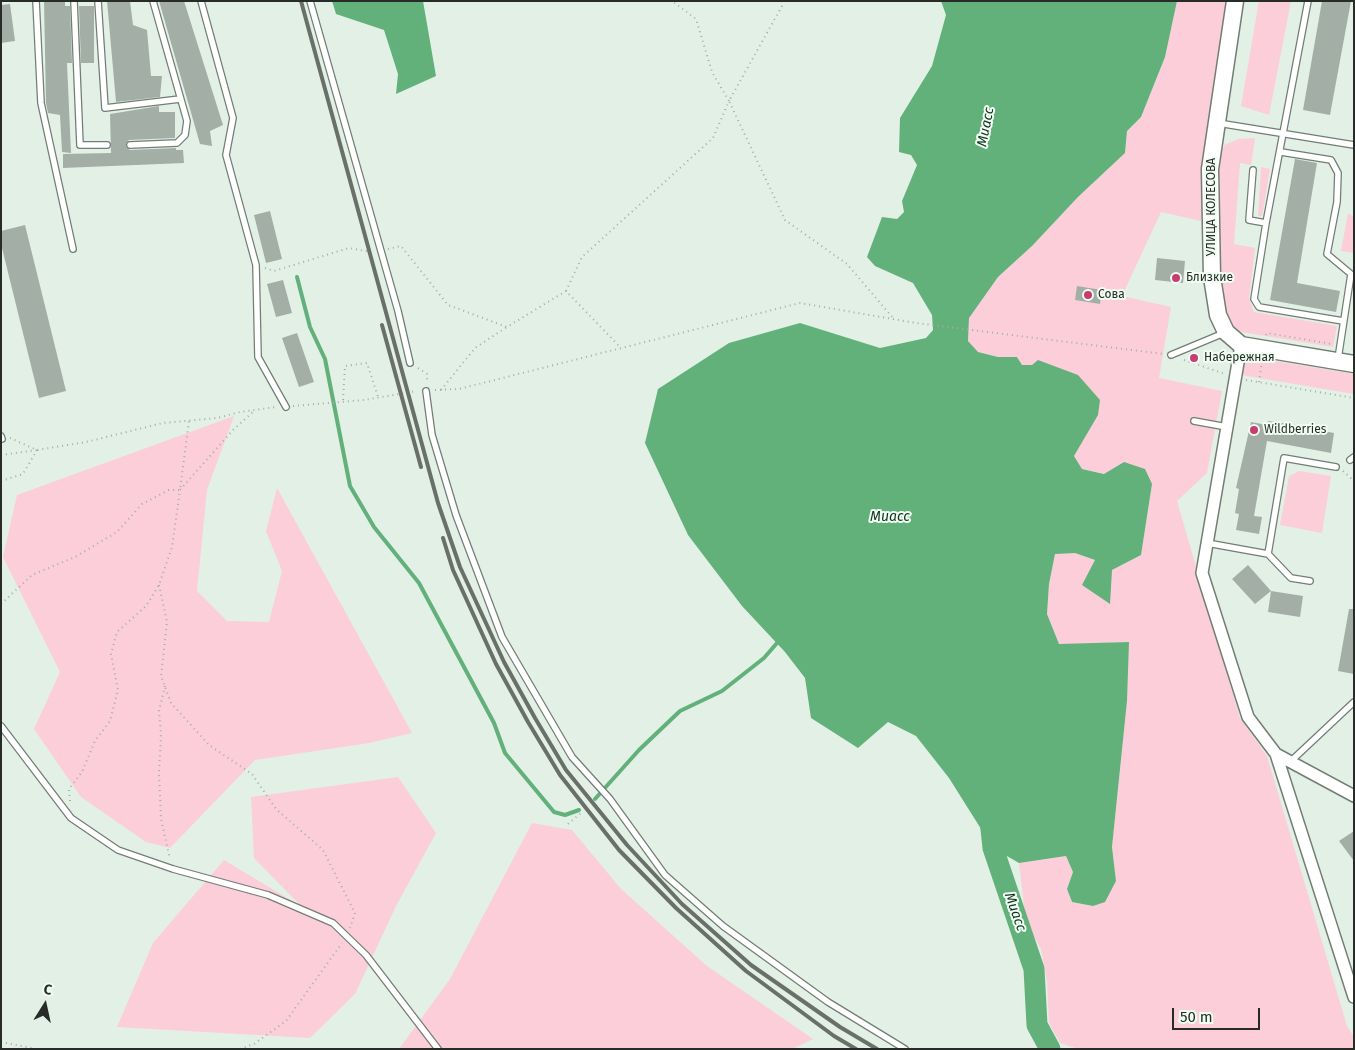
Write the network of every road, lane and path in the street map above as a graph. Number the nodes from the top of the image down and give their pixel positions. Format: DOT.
graph roads {
  1 [pos="36,1"];
  2 [pos="74,1"];
  3 [pos="98,1"];
  4 [pos="153,1"];
  5 [pos="200,1"];
  6 [pos="310,1"];
  7 [pos="672,1"];
  8 [pos="781,1"];
  9 [pos="1235,1"];
  10 [pos="1308,1"];
  11 [pos="180,99"];
  12 [pos="728,101"];
  13 [pos="1216,122"];
  14 [pos="1284,134"];
  15 [pos="107,145"];
  16 [pos="130,145"];
  17 [pos="1354,145"];
  18 [pos="1281,152"];
  19 [pos="1253,170"];
  20 [pos="1266,223"];
  21 [pos="73,249"];
  22 [pos="380,250"];
  23 [pos="256,265"];
  24 [pos="566,291"];
  25 [pos="894,319"];
  26 [pos="1344,321"];
  27 [pos="507,327"];
  28 [pos="1226,332"];
  29 [pos="1241,345"];
  30 [pos="621,348"];
  31 [pos="1171,355"];
  32 [pos="1337,361"];
  33 [pos="410,362"];
  34 [pos="1354,364"];
  35 [pos="1236,378"];
  36 [pos="441,390"];
  37 [pos="426,391"];
  38 [pos="378,396"];
  39 [pos="1354,398"];
  40 [pos="343,400"];
  41 [pos="286,406"];
  42 [pos="255,409"];
  43 [pos="189,420"];
  44 [pos="1194,421"];
  45 [pos="1227,427"];
  46 [pos="10,438"];
  47 [pos="37,450"];
  48 [pos="1,455"];
  49 [pos="1336,467"];
  50 [pos="1,481"];
  51 [pos="1354,481"];
  52 [pos="180,490"];
  53 [pos="1207,544"];
  54 [pos="1268,554"];
  55 [pos="1310,581"];
  56 [pos="159,585"];
  57 [pos="1,604"];
  58 [pos="165,686"];
  59 [pos="1354,702"];
  60 [pos="1,726"];
  61 [pos="1276,754"];
  62 [pos="1290,762"];
  63 [pos="1354,796"];
  64 [pos="581,814"];
  65 [pos="71,818"];
  66 [pos="568,824"];
  67 [pos="173,869"];
  68 [pos="346,936"];
  69 [pos="1354,997"];
  70 [pos="1,1042"];
  71 [pos="36,1049"];
  72 [pos="240,1049"];
  73 [pos="438,1049"];
  74 [pos="905,1049"];
  1 -- 21 [label="lane"];
  2 -- 15 [label="lane"];
  3 -- 11 [label="lane"];
  4 -- 11 [label="lane"];
  5 -- 23 [label="lane"];
  6 -- 22 [label="lane"];
  7 -- 12 [label="path"];
  8 -- 12 [label="path"];
  9 -- 13 [label="street, УЛИЦА КОЛЕСОВА"];
  10 -- 14 [label="lane"];
  11 -- 16 [label="lane"];
  12 -- 24 [label="path"];
  12 -- 25 [label="path"];
  13 -- 14 [label="lane"];
  13 -- 28 [label="street, УЛИЦА КОЛЕСОВА"];
  14 -- 17 [label="lane"];
  14 -- 18 [label="lane"];
  18 -- 20 [label="lane"];
  18 -- 26 [label="lane"];
  19 -- 20 [label="lane"];
  20 -- 26 [label="lane"];
  22 -- 23 [label="path"];
  22 -- 27 [label="path"];
  22 -- 33 [label="lane"];
  23 -- 41 [label="lane"];
  24 -- 27 [label="path"];
  24 -- 30 [label="path"];
  25 -- 30 [label="path"];
  25 -- 31 [label="path"];
  26 -- 32 [label="lane"];
  27 -- 36 [label="path"];
  28 -- 29 [label="street, УЛИЦА КОЛЕСОВА"];
  28 -- 31 [label="lane"];
  29 -- 32 [label="street"];
  29 -- 35 [label="street"];
  30 -- 36 [label="path"];
  31 -- 35 [label="path"];
  32 -- 34 [label="street"];
  33 -- 37 [label="path"];
  35 -- 39 [label="path"];
  35 -- 45 [label="street"];
  36 -- 37 [label="path"];
  37 -- 38 [label="path"];
  37 -- 74 [label="lane"];
  38 -- 40 [label="path"];
  38 -- 40 [label="path"];
  40 -- 41 [label="path"];
  41 -- 42 [label="path"];
  42 -- 43 [label="path"];
  42 -- 52 [label="path"];
  43 -- 47 [label="path"];
  43 -- 52 [label="path"];
  44 -- 45 [label="lane"];
  45 -- 53 [label="street"];
  46 -- 47 [label="path"];
  47 -- 48 [label="path"];
  47 -- 50 [label="path"];
  49 -- 51 [label="path"];
  49 -- 54 [label="lane"];
  52 -- 56 [label="path"];
  52 -- 57 [label="path"];
  53 -- 54 [label="lane"];
  53 -- 61 [label="street"];
  54 -- 55 [label="lane"];
  56 -- 58 [label="path"];
  56 -- 65 [label="path"];
  58 -- 67 [label="path"];
  58 -- 68 [label="path"];
  59 -- 62 [label="lane"];
  60 -- 65 [label="lane"];
  61 -- 62 [label="street"];
  61 -- 69 [label="street"];
  62 -- 63 [label="street"];
  64 -- 66 [label="path"];
  65 -- 67 [label="lane"];
  67 -- 68 [label="lane"];
  68 -- 72 [label="path"];
  68 -- 73 [label="lane"];
  70 -- 71 [label="path"];
}
